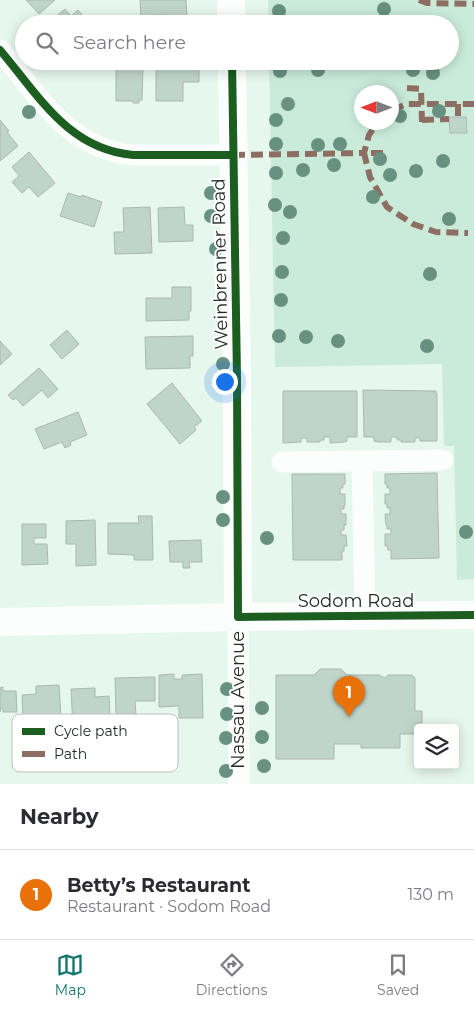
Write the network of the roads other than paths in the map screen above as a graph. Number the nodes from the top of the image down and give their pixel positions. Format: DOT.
graph roads {
  1 [pos="231,0"];
  2 [pos="231,15"];
  3 [pos="0,50"];
  4 [pos="15,68"];
  5 [pos="17,70"];
  6 [pos="232,70"];
  7 [pos="233,155"];
  8 [pos="443,460"];
  9 [pos="282,462"];
  10 [pos="362,462"];
  11 [pos="474,615"];
  12 [pos="365,616"];
  13 [pos="238,617"];
  14 [pos="0,622"];
  15 [pos="239,784"];
  1 -- 2 [label="street"];
  3 -- 4 [label="street"];
  5 -- 7 [label="street"];
  6 -- 7 [label="street, Weinbrenner Road"];
  7 -- 13 [label="street, Weinbrenner Road"];
  8 -- 10 [label="street"];
  9 -- 10 [label="street"];
  10 -- 12 [label="street"];
  11 -- 12 [label="street, Sodom Road"];
  12 -- 13 [label="street, Sodom Road"];
  13 -- 14 [label="street, Sodom Road"];
  13 -- 15 [label="street, Nassau Avenue"];
}
